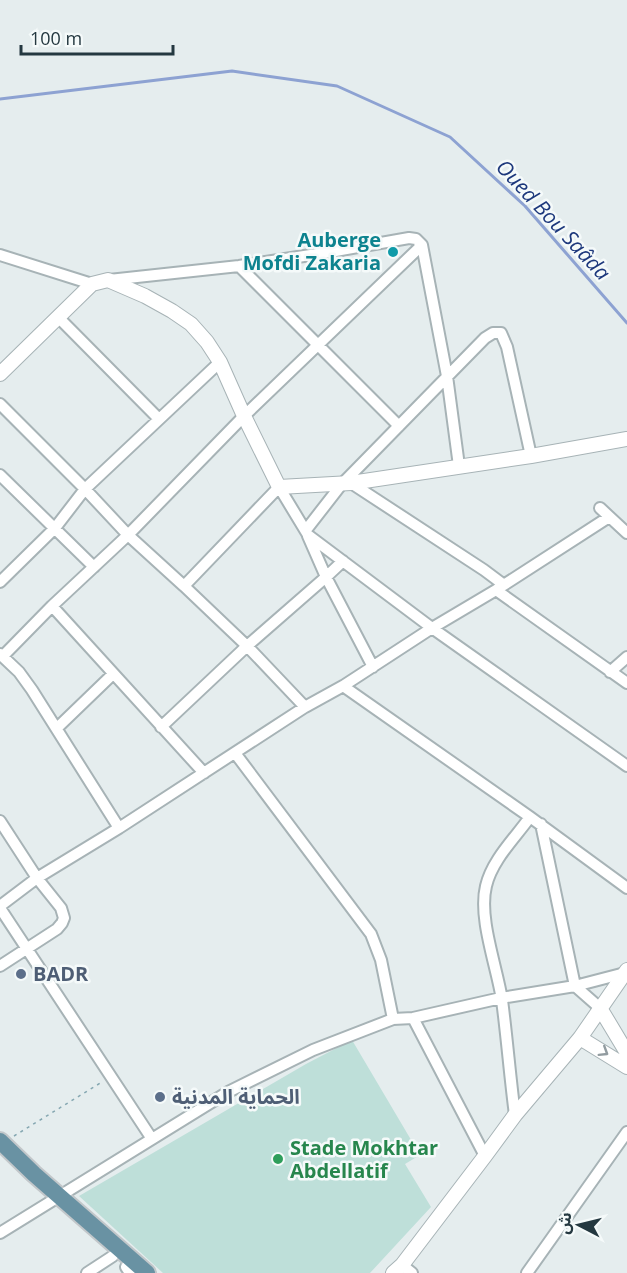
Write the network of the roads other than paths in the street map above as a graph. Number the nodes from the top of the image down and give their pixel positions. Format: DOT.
graph roads {
  1 [pos="422,245"];
  2 [pos="0,255"];
  3 [pos="239,266"];
  4 [pos="108,280"];
  5 [pos="92,284"];
  6 [pos="58,317"];
  7 [pos="318,346"];
  8 [pos="220,362"];
  9 [pos="0,374"];
  10 [pos="447,376"];
  11 [pos="0,404"];
  12 [pos="244,416"];
  13 [pos="159,419"];
  14 [pos="399,426"];
  15 [pos="627,439"];
  16 [pos="531,456"];
  17 [pos="459,466"];
  18 [pos="0,475"];
  19 [pos="346,484"];
  20 [pos="279,487"];
  21 [pos="85,489"];
  22 [pos="600,508"];
  23 [pos="609,517"];
  24 [pos="55,528"];
  25 [pos="307,533"];
  26 [pos="627,533"];
  27 [pos="128,535"];
  28 [pos="343,561"];
  29 [pos="94,567"];
  30 [pos="326,577"];
  31 [pos="0,582"];
  32 [pos="184,586"];
  33 [pos="500,587"];
  34 [pos="52,606"];
  35 [pos="432,628"];
  36 [pos="247,646"];
  37 [pos="1,655"];
  38 [pos="627,657"];
  39 [pos="373,667"];
  40 [pos="610,672"];
  41 [pos="113,674"];
  42 [pos="627,684"];
  43 [pos="343,686"];
  44 [pos="305,707"];
  45 [pos="160,727"];
  46 [pos="57,728"];
  47 [pos="235,753"];
  48 [pos="627,766"];
  49 [pos="204,773"];
  50 [pos="531,817"];
  51 [pos="0,821"];
  52 [pos="541,824"];
  53 [pos="119,828"];
  54 [pos="37,878"];
  55 [pos="627,888"];
  56 [pos="0,907"];
  57 [pos="27,948"];
  58 [pos="0,966"];
  59 [pos="626,971"];
  60 [pos="575,986"];
  61 [pos="501,998"];
  62 [pos="600,1008"];
  63 [pos="413,1018"];
  64 [pos="393,1019"];
  65 [pos="580,1038"];
  66 [pos="627,1053"];
  67 [pos="627,1067"];
  68 [pos="514,1115"];
  69 [pos="627,1132"];
  70 [pos="152,1139"];
  71 [pos="1,1146"];
  72 [pos="485,1156"];
  73 [pos="56,1199"];
  74 [pos="0,1233"];
  75 [pos="113,1256"];
  76 [pos="402,1270"];
  77 [pos="129,1271"];
  78 [pos="87,1273"];
  79 [pos="147,1273"];
  80 [pos="527,1273"];
  1 -- 3 [label="street"];
  1 -- 7 [label="street"];
  1 -- 10 [label="street"];
  2 -- 5 [label="street"];
  3 -- 4 [label="street"];
  3 -- 7 [label="street"];
  4 -- 5 [label="street"];
  4 -- 8 [label="street"];
  5 -- 6 [label="street"];
  6 -- 9 [label="street"];
  6 -- 13 [label="street"];
  7 -- 12 [label="street"];
  7 -- 14 [label="street"];
  8 -- 12 [label="street"];
  8 -- 13 [label="street"];
  10 -- 14 [label="street"];
  10 -- 16 [label="street"];
  10 -- 17 [label="street"];
  11 -- 21 [label="street"];
  12 -- 20 [label="street"];
  12 -- 27 [label="street"];
  13 -- 21 [label="street"];
  14 -- 19 [label="street"];
  15 -- 16 [label="street"];
  16 -- 17 [label="street"];
  17 -- 19 [label="street"];
  18 -- 24 [label="street"];
  19 -- 20 [label="street"];
  19 -- 25 [label="street"];
  19 -- 33 [label="street"];
  20 -- 25 [label="street"];
  20 -- 32 [label="street"];
  21 -- 24 [label="street"];
  21 -- 27 [label="street"];
  22 -- 23 [label="street"];
  23 -- 26 [label="street"];
  23 -- 33 [label="street"];
  24 -- 29 [label="street"];
  24 -- 31 [label="street"];
  25 -- 28 [label="street"];
  25 -- 30 [label="street"];
  27 -- 29 [label="street"];
  27 -- 32 [label="street"];
  28 -- 30 [label="street"];
  28 -- 35 [label="street"];
  29 -- 34 [label="street"];
  30 -- 36 [label="street"];
  30 -- 39 [label="street"];
  32 -- 36 [label="street"];
  33 -- 35 [label="street"];
  33 -- 40 [label="street"];
  34 -- 37 [label="street"];
  34 -- 41 [label="street"];
  35 -- 39 [label="street"];
  35 -- 48 [label="street"];
  36 -- 44 [label="street"];
  36 -- 45 [label="street"];
  37 -- 46 [label="street"];
  38 -- 40 [label="street"];
  39 -- 43 [label="street"];
  40 -- 42 [label="street"];
  41 -- 45 [label="street"];
  41 -- 46 [label="street"];
  43 -- 44 [label="street"];
  43 -- 50 [label="street"];
  44 -- 47 [label="street"];
  45 -- 49 [label="street"];
  46 -- 53 [label="street"];
  47 -- 49 [label="street"];
  47 -- 64 [label="street"];
  49 -- 53 [label="street"];
  50 -- 52 [label="street"];
  50 -- 61 [label="street"];
  51 -- 54 [label="street"];
  52 -- 55 [label="street"];
  52 -- 60 [label="street"];
  53 -- 54 [label="street"];
  54 -- 56 [label="street"];
  54 -- 57 [label="street"];
  56 -- 57 [label="street"];
  57 -- 58 [label="street"];
  57 -- 70 [label="street"];
  59 -- 60 [label="street"];
  59 -- 62 [label="street"];
  60 -- 61 [label="street"];
  60 -- 62 [label="street"];
  61 -- 63 [label="street"];
  61 -- 68 [label="street"];
  62 -- 65 [label="street"];
  62 -- 66 [label="street"];
  63 -- 64 [label="street"];
  63 -- 72 [label="street"];
  64 -- 70 [label="street"];
  65 -- 67 [label="street, one-way"];
  65 -- 68 [label="street"];
  68 -- 72 [label="street"];
  69 -- 80 [label="street"];
  70 -- 73 [label="street"];
  71 -- 73 [label="main road"];
  72 -- 76 [label="street"];
  73 -- 74 [label="street"];
  73 -- 75 [label="main road"];
  73 -- 79 [label="main road"];
  75 -- 77 [label="main road"];
  75 -- 78 [label="street"];
}
